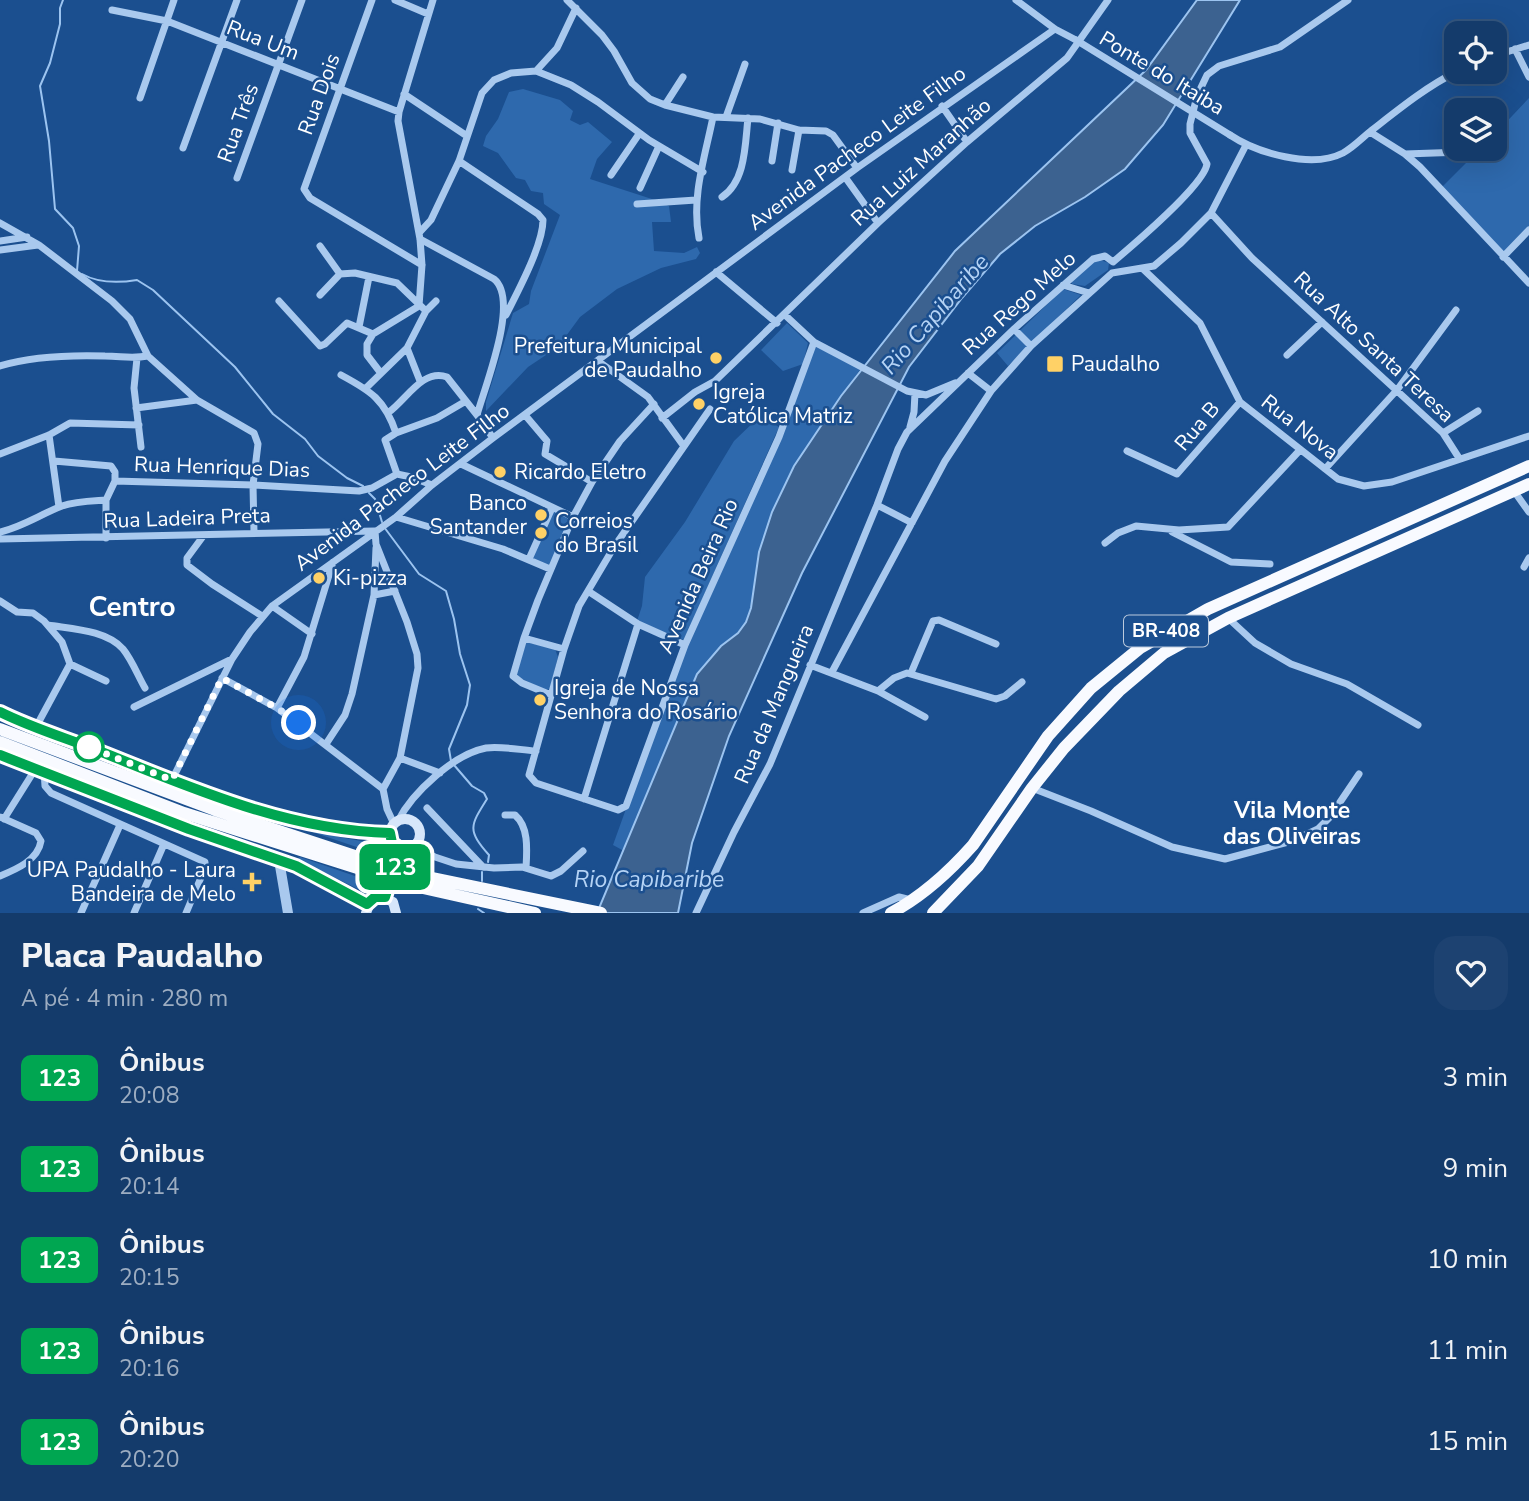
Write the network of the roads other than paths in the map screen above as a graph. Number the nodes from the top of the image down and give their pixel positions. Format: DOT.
graph roads {
  1 [pos="174,0"];
  2 [pos="237,0"];
  3 [pos="302,0"];
  4 [pos="372,0"];
  5 [pos="395,0"];
  6 [pos="433,0"];
  7 [pos="567,0"];
  8 [pos="1016,0"];
  9 [pos="1108,0"];
  10 [pos="1348,0"];
  11 [pos="576,8"];
  12 [pos="112,10"];
  13 [pos="428,14"];
  14 [pos="167,21"];
  15 [pos="1055,29"];
  16 [pos="221,43"];
  17 [pos="1529,45"];
  18 [pos="1515,49"];
  19 [pos="1507,52"];
  20 [pos="745,64"];
  21 [pos="278,65"];
  22 [pos="536,71"];
  23 [pos="683,77"];
  24 [pos="1529,77"];
  25 [pos="1444,79"];
  26 [pos="339,89"];
  27 [pos="404,94"];
  28 [pos="140,98"];
  29 [pos="665,105"];
  30 [pos="942,106"];
  31 [pos="398,112"];
  32 [pos="713,117"];
  33 [pos="726,117"];
  34 [pos="748,118"];
  35 [pos="778,123"];
  36 [pos="799,130"];
  37 [pos="1370,132"];
  38 [pos="639,134"];
  39 [pos="467,136"];
  40 [pos="967,142"];
  41 [pos="1246,145"];
  42 [pos="659,146"];
  43 [pos="183,148"];
  44 [pos="1444,153"];
  45 [pos="1405,154"];
  46 [pos="459,161"];
  47 [pos="772,162"];
  48 [pos="857,168"];
  49 [pos="792,170"];
  50 [pos="703,172"];
  51 [pos="611,174"];
  52 [pos="845,177"];
  53 [pos="237,178"];
  54 [pos="640,188"];
  55 [pos="722,197"];
  56 [pos="696,200"];
  57 [pos="637,204"];
  58 [pos="1211,213"];
  59 [pos="0,223"];
  60 [pos="878,223"];
  61 [pos="1529,230"];
  62 [pos="419,236"];
  63 [pos="28,237"];
  64 [pos="699,238"];
  65 [pos="0,241"];
  66 [pos="39,245"];
  67 [pos="320,246"];
  68 [pos="0,250"];
  69 [pos="1503,257"];
  70 [pos="1113,262"];
  71 [pos="422,265"];
  72 [pos="1143,269"];
  73 [pos="716,272"];
  74 [pos="1112,273"];
  75 [pos="340,274"];
  76 [pos="369,277"];
  77 [pos="1529,283"];
  78 [pos="1063,285"];
  79 [pos="1089,293"];
  80 [pos="320,295"];
  81 [pos="279,301"];
  82 [pos="436,301"];
  83 [pos="423,309"];
  84 [pos="1456,310"];
  85 [pos="785,315"];
  86 [pos="504,318"];
  87 [pos="1322,322"];
  88 [pos="777,323"];
  89 [pos="359,327"];
  90 [pos="1014,329"];
  91 [pos="373,334"];
  92 [pos="814,342"];
  93 [pos="1031,346"];
  94 [pos="407,348"];
  95 [pos="1287,355"];
  96 [pos="148,356"];
  97 [pos="137,358"];
  98 [pos="598,361"];
  99 [pos="0,366"];
  100 [pos="380,372"];
  101 [pos="341,375"];
  102 [pos="965,377"];
  103 [pos="420,381"];
  104 [pos="366,388"];
  105 [pos="1397,390"];
  106 [pos="991,391"];
  107 [pos="911,392"];
  108 [pos="197,400"];
  109 [pos="466,401"];
  110 [pos="1240,402"];
  111 [pos="654,404"];
  112 [pos="136,408"];
  113 [pos="710,409"];
  114 [pos="1478,411"];
  115 [pos="389,412"];
  116 [pos="477,415"];
  117 [pos="525,415"];
  118 [pos="662,418"];
  119 [pos="139,425"];
  120 [pos="907,432"];
  121 [pos="396,433"];
  122 [pos="1443,433"];
  123 [pos="49,435"];
  124 [pos="1529,436"];
  125 [pos="493,438"];
  126 [pos="683,444"];
  127 [pos="141,447"];
  128 [pos="1300,450"];
  129 [pos="1127,451"];
  130 [pos="0,454"];
  131 [pos="1459,458"];
  132 [pos="54,461"];
  133 [pos="461,464"];
  134 [pos="1529,466"];
  135 [pos="1325,469"];
  136 [pos="397,474"];
  137 [pos="115,481"];
  138 [pos="592,482"];
  139 [pos="1529,484"];
  140 [pos="253,485"];
  141 [pos="432,485"];
  142 [pos="1514,491"];
  143 [pos="106,500"];
  144 [pos="877,505"];
  145 [pos="59,507"];
  146 [pos="552,508"];
  147 [pos="1528,509"];
  148 [pos="396,517"];
  149 [pos="573,517"];
  150 [pos="912,523"];
  151 [pos="381,528"];
  152 [pos="1169,530"];
  153 [pos="0,532"];
  154 [pos="254,532"];
  155 [pos="204,536"];
  156 [pos="106,538"];
  157 [pos="0,540"];
  158 [pos="1104,543"];
  159 [pos="376,544"];
  160 [pos="1529,558"];
  161 [pos="529,559"];
  162 [pos="333,562"];
  163 [pos="1270,564"];
  164 [pos="1524,567"];
  165 [pos="550,569"];
  166 [pos="395,591"];
  167 [pos="588,591"];
  168 [pos="374,595"];
  169 [pos="0,601"];
  170 [pos="272,606"];
  171 [pos="262,616"];
  172 [pos="1228,618"];
  173 [pos="638,624"];
  174 [pos="48,625"];
  175 [pos="312,634"];
  176 [pos="524,638"];
  177 [pos="996,644"];
  178 [pos="685,645"];
  179 [pos="564,649"];
  180 [pos="232,659"];
  181 [pos="70,664"];
  182 [pos="810,665"];
  183 [pos="832,672"];
  184 [pos="911,673"];
  185 [pos="222,678"];
  186 [pos="106,681"];
  187 [pos="1022,682"];
  188 [pos="145,688"];
  189 [pos="878,691"];
  190 [pos="551,695"];
  191 [pos="134,707"];
  192 [pos="277,708"];
  193 [pos="0,712"];
  194 [pos="925,717"];
  195 [pos="1418,725"];
  196 [pos="36,727"];
  197 [pos="0,729"];
  198 [pos="0,742"];
  199 [pos="326,744"];
  200 [pos="536,751"];
  201 [pos="0,755"];
  202 [pos="400,758"];
  203 [pos="40,770"];
  204 [pos="440,773"];
  205 [pos="1359,774"];
  206 [pos="172,780"];
  207 [pos="1032,788"];
  208 [pos="383,789"];
  209 [pos="584,799"];
  210 [pos="427,808"];
  211 [pos="505,815"];
  212 [pos="2,818"];
  213 [pos="120,825"];
  214 [pos="394,826"];
  215 [pos="164,844"];
  216 [pos="414,846"];
  217 [pos="400,849"];
  218 [pos="583,852"];
  219 [pos="279,860"];
  220 [pos="371,867"];
  221 [pos="484,867"];
  222 [pos="526,868"];
  223 [pos="0,876"];
  224 [pos="416,881"];
  225 [pos="385,897"];
  226 [pos="913,901"];
  227 [pos="367,909"];
  228 [pos="81,913"];
  229 [pos="134,913"];
  230 [pos="186,913"];
  231 [pos="288,913"];
  232 [pos="396,913"];
  233 [pos="535,913"];
  234 [pos="601,913"];
  235 [pos="697,913"];
  236 [pos="863,913"];
  237 [pos="891,913"];
  238 [pos="933,913"];
  1 -- 14 [label="street"];
  2 -- 16 [label="street"];
  3 -- 21 [label="street, Rua Três"];
  4 -- 26 [label="street, Rua Dois"];
  5 -- 13 [label="street"];
  6 -- 13 [label="street"];
  7 -- 11 [label="street"];
  8 -- 15 [label="street, Ponte do Itaiba"];
  9 -- 40 [label="street, Rua Luiz Maranhão"];
  10 -- 70 [label="street"];
  11 -- 22 [label="street"];
  11 -- 29 [label="street"];
  12 -- 14 [label="street, Rua Um"];
  13 -- 27 [label="street"];
  14 -- 16 [label="street, Rua Um"];
  14 -- 28 [label="street"];
  15 -- 30 [label="street, Avenida Pacheco Leite Filho"];
  15 -- 41 [label="street, Ponte do Itaiba, bridge"];
  16 -- 21 [label="street, Rua Um"];
  16 -- 43 [label="street"];
  17 -- 18 [label="street"];
  18 -- 19 [label="street"];
  18 -- 24 [label="street"];
  20 -- 33 [label="street"];
  21 -- 26 [label="street, Rua Um"];
  21 -- 53 [label="street, Rua Três"];
  22 -- 38 [label="street"];
  22 -- 39 [label="street"];
  23 -- 29 [label="street"];
  25 -- 37 [label="street, Ponte do Itaiba"];
  26 -- 31 [label="street, Rua Um"];
  26 -- 71 [label="street, Rua Dois"];
  27 -- 31 [label="street"];
  27 -- 39 [label="street"];
  29 -- 32 [label="street"];
  30 -- 40 [label="street"];
  30 -- 48 [label="street, Avenida Pacheco Leite Filho"];
  31 -- 62 [label="street"];
  32 -- 33 [label="street"];
  32 -- 50 [label="street"];
  33 -- 34 [label="street"];
  34 -- 35 [label="street"];
  34 -- 55 [label="street"];
  35 -- 36 [label="street"];
  35 -- 47 [label="street"];
  36 -- 48 [label="street"];
  36 -- 49 [label="street"];
  37 -- 41 [label="street, Ponte do Itaiba"];
  37 -- 45 [label="street"];
  38 -- 42 [label="street"];
  38 -- 51 [label="street"];
  39 -- 46 [label="street"];
  40 -- 60 [label="street, Rua Luiz Maranhão"];
  41 -- 58 [label="street"];
  42 -- 50 [label="street"];
  42 -- 54 [label="street"];
  44 -- 45 [label="street"];
  45 -- 69 [label="street"];
  46 -- 62 [label="street"];
  46 -- 86 [label="street"];
  48 -- 52 [label="street, Avenida Pacheco Leite Filho"];
  50 -- 56 [label="street"];
  52 -- 60 [label="street"];
  52 -- 73 [label="street, Avenida Pacheco Leite Filho"];
  56 -- 57 [label="street"];
  56 -- 64 [label="street"];
  58 -- 72 [label="street"];
  58 -- 87 [label="street, Rua Alto Santa Teresa"];
  59 -- 63 [label="street"];
  60 -- 85 [label="street, Rua Luiz Maranhão"];
  61 -- 69 [label="street"];
  62 -- 71 [label="street"];
  62 -- 86 [label="street"];
  63 -- 65 [label="street"];
  63 -- 66 [label="street"];
  66 -- 68 [label="street"];
  66 -- 96 [label="street"];
  67 -- 75 [label="street"];
  69 -- 77 [label="street"];
  70 -- 74 [label="street"];
  70 -- 78 [label="street, Rua Rego Melo"];
  71 -- 83 [label="street"];
  72 -- 74 [label="street"];
  72 -- 110 [label="street, Rua Nova"];
  73 -- 88 [label="street"];
  73 -- 98 [label="street, Avenida Pacheco Leite Filho"];
  74 -- 79 [label="street"];
  75 -- 76 [label="street"];
  75 -- 80 [label="street"];
  76 -- 83 [label="street"];
  76 -- 89 [label="street"];
  78 -- 79 [label="street"];
  78 -- 90 [label="street, Rua Rego Melo"];
  79 -- 93 [label="street"];
  81 -- 89 [label="street"];
  82 -- 83 [label="street"];
  83 -- 91 [label="street"];
  83 -- 94 [label="street"];
  84 -- 105 [label="street"];
  85 -- 88 [label="street, Rua Luiz Maranhão"];
  85 -- 92 [label="street"];
  86 -- 116 [label="street"];
  87 -- 95 [label="street"];
  87 -- 105 [label="street, Rua Alto Santa Teresa"];
  88 -- 118 [label="street, Rua Luiz Maranhão"];
  89 -- 91 [label="street"];
  90 -- 93 [label="street"];
  90 -- 102 [label="street, Rua Rego Melo"];
  91 -- 100 [label="street"];
  92 -- 107 [label="street"];
  92 -- 178 [label="street, Avenida Beira Rio"];
  93 -- 106 [label="street"];
  94 -- 100 [label="street"];
  94 -- 103 [label="street"];
  96 -- 97 [label="street"];
  96 -- 108 [label="street"];
  97 -- 99 [label="street"];
  97 -- 112 [label="street"];
  98 -- 111 [label="street"];
  98 -- 117 [label="street, Avenida Pacheco Leite Filho"];
  100 -- 104 [label="street"];
  101 -- 104 [label="street"];
  102 -- 106 [label="street"];
  102 -- 107 [label="street"];
  102 -- 120 [label="street, Rua Rego Melo"];
  103 -- 109 [label="street"];
  103 -- 115 [label="street"];
  104 -- 115 [label="street"];
  105 -- 122 [label="street, Rua Alto Santa Teresa"];
  105 -- 135 [label="street"];
  106 -- 150 [label="street"];
  107 -- 120 [label="street"];
  108 -- 112 [label="street"];
  108 -- 140 [label="street"];
  109 -- 116 [label="street"];
  109 -- 121 [label="street"];
  110 -- 128 [label="street, Rua Nova"];
  110 -- 129 [label="street, Rua B"];
  111 -- 118 [label="street"];
  111 -- 138 [label="street"];
  112 -- 119 [label="street"];
  113 -- 126 [label="street"];
  114 -- 122 [label="street"];
  115 -- 121 [label="street"];
  116 -- 125 [label="street"];
  117 -- 125 [label="street, Avenida Pacheco Leite Filho"];
  117 -- 138 [label="street"];
  118 -- 126 [label="street"];
  119 -- 123 [label="street"];
  119 -- 127 [label="street"];
  120 -- 144 [label="street, Rua da Mangueira"];
  121 -- 136 [label="street"];
  122 -- 131 [label="street, Rua Alto Santa Teresa"];
  123 -- 130 [label="street"];
  123 -- 132 [label="street"];
  124 -- 131 [label="street"];
  125 -- 133 [label="street, Avenida Pacheco Leite Filho"];
  126 -- 167 [label="street"];
  128 -- 135 [label="street, Rua Nova"];
  128 -- 152 [label="street"];
  131 -- 135 [label="street, Rua Nova"];
  132 -- 137 [label="street, Rua Henrique Dias"];
  132 -- 145 [label="street"];
  133 -- 141 [label="street, Avenida Pacheco Leite Filho"];
  133 -- 146 [label="street"];
  134 -- 226 [label="highway, BR-408"];
  136 -- 140 [label="street, Rua Henrique Dias"];
  136 -- 141 [label="street"];
  137 -- 140 [label="street, Rua Henrique Dias"];
  137 -- 143 [label="street"];
  138 -- 149 [label="street"];
  139 -- 142 [label="highway, BR-408"];
  140 -- 154 [label="street"];
  141 -- 148 [label="street, Avenida Pacheco Leite Filho"];
  142 -- 147 [label="street"];
  142 -- 172 [label="highway, BR-408"];
  143 -- 145 [label="street"];
  143 -- 156 [label="street"];
  144 -- 150 [label="street"];
  144 -- 182 [label="street, Rua da Mangueira"];
  145 -- 153 [label="street"];
  146 -- 149 [label="street"];
  146 -- 161 [label="street"];
  148 -- 151 [label="street, Avenida Pacheco Leite Filho"];
  148 -- 161 [label="street"];
  149 -- 165 [label="street"];
  150 -- 183 [label="street"];
  151 -- 154 [label="street, Rua Ladeira Preta"];
  151 -- 159 [label="street"];
  151 -- 162 [label="street, Avenida Pacheco Leite Filho"];
  152 -- 158 [label="street"];
  152 -- 163 [label="street"];
  154 -- 155 [label="street, Rua Ladeira Preta"];
  155 -- 156 [label="street, Rua Ladeira Preta"];
  155 -- 171 [label="street"];
  156 -- 157 [label="street, Rua Ladeira Preta"];
  159 -- 166 [label="street"];
  159 -- 168 [label="street"];
  160 -- 164 [label="street"];
  161 -- 165 [label="street"];
  162 -- 170 [label="street, Avenida Pacheco Leite Filho"];
  162 -- 175 [label="street"];
  165 -- 176 [label="street"];
  166 -- 168 [label="street"];
  166 -- 202 [label="street"];
  167 -- 173 [label="street"];
  167 -- 179 [label="street"];
  168 -- 199 [label="street"];
  169 -- 174 [label="street"];
  170 -- 171 [label="street, Avenida Pacheco Leite Filho"];
  170 -- 175 [label="street"];
  171 -- 180 [label="street, Avenida Pacheco Leite Filho"];
  172 -- 195 [label="street"];
  172 -- 207 [label="highway, BR-408"];
  173 -- 178 [label="street"];
  173 -- 209 [label="street"];
  174 -- 181 [label="street"];
  174 -- 188 [label="street"];
  175 -- 192 [label="street"];
  176 -- 179 [label="street"];
  176 -- 190 [label="street"];
  177 -- 184 [label="street"];
  178 -- 209 [label="street, Avenida Beira Rio"];
  179 -- 190 [label="street"];
  180 -- 185 [label="street, Avenida Pacheco Leite Filho"];
  180 -- 191 [label="street"];
  181 -- 186 [label="street"];
  181 -- 196 [label="street"];
  182 -- 183 [label="street"];
  182 -- 235 [label="street, Rua da Mangueira"];
  183 -- 189 [label="street"];
  184 -- 187 [label="street"];
  184 -- 189 [label="street"];
  185 -- 192 [label="street"];
  185 -- 206 [label="street, Avenida Pacheco Leite Filho"];
  189 -- 194 [label="street"];
  190 -- 200 [label="street"];
  192 -- 199 [label="street"];
  193 -- 196 [label="main road"];
  196 -- 206 [label="main road"];
  197 -- 220 [label="highway"];
  198 -- 220 [label="highway"];
  199 -- 208 [label="street"];
  200 -- 204 [label="street"];
  200 -- 209 [label="street, Avenida Beira Rio"];
  201 -- 203 [label="main road"];
  202 -- 204 [label="street"];
  202 -- 208 [label="street"];
  203 -- 212 [label="street"];
  203 -- 213 [label="street"];
  203 -- 219 [label="main road"];
  204 -- 214 [label="street"];
  205 -- 207 [label="street"];
  206 -- 214 [label="main road"];
  207 -- 238 [label="highway, BR-408"];
  208 -- 214 [label="street"];
  210 -- 221 [label="street"];
  211 -- 222 [label="street"];
  212 -- 223 [label="street"];
  213 -- 215 [label="street"];
  213 -- 228 [label="street"];
  214 -- 216 [label="main road"];
  214 -- 217 [label="main road"];
  215 -- 229 [label="street"];
  215 -- 230 [label="street"];
  216 -- 217 [label="main road"];
  216 -- 221 [label="street"];
  217 -- 225 [label="main road"];
  218 -- 222 [label="street"];
  219 -- 227 [label="main road"];
  219 -- 231 [label="street"];
  220 -- 224 [label="highway, bridge"];
  221 -- 222 [label="street"];
  224 -- 233 [label="highway"];
  224 -- 234 [label="highway"];
  225 -- 227 [label="main road"];
  225 -- 232 [label="main road"];
  226 -- 236 [label="street"];
  226 -- 237 [label="highway, BR-408"];
}
